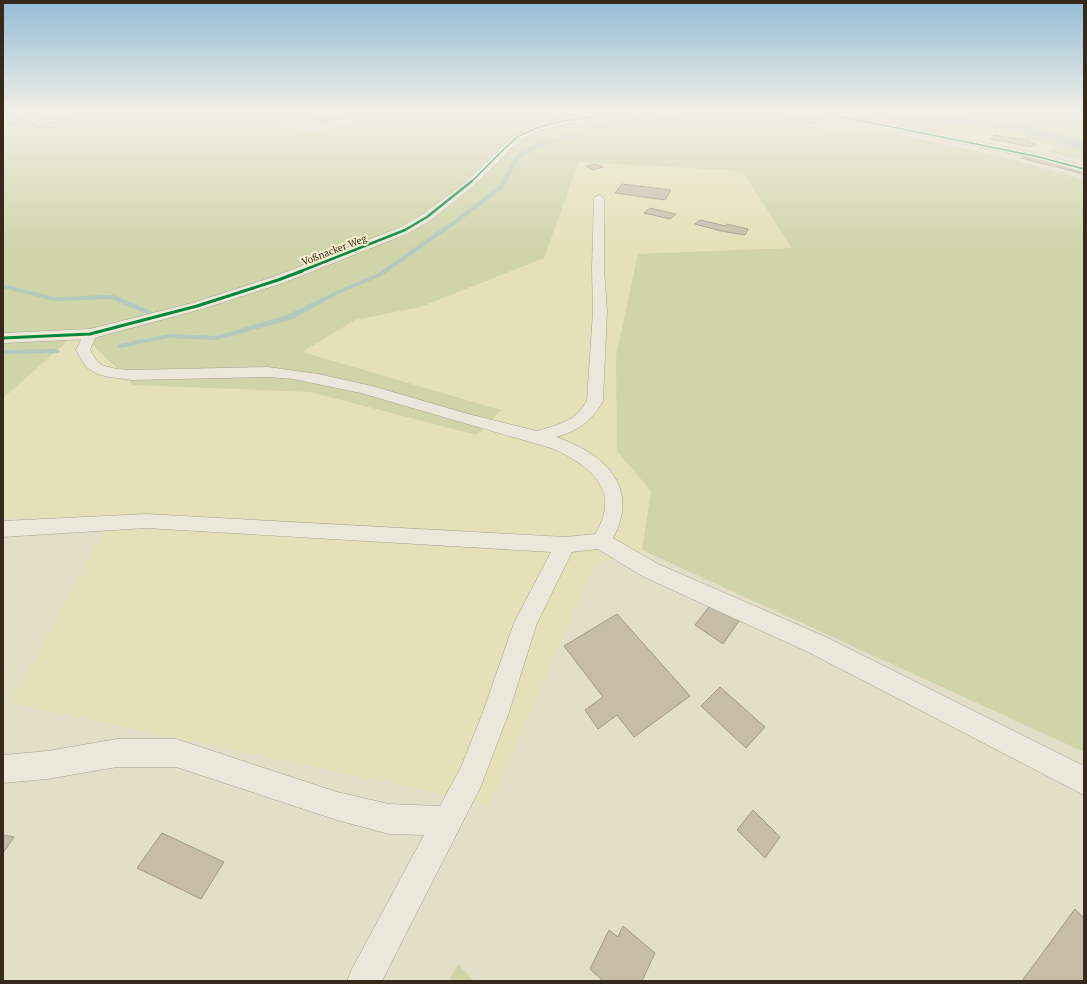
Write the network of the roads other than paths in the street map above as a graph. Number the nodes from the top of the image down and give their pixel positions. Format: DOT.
graph roads {
  1 [pos="496,158"];
  2 [pos="1042,158"];
  3 [pos="1084,169"];
  4 [pos="599,198"];
  5 [pos="90,334"];
  6 [pos="3,338"];
  7 [pos="537,436"];
  8 [pos="3,529"];
  9 [pos="601,541"];
  10 [pos="565,545"];
  11 [pos="3,769"];
  12 [pos="1084,782"];
  13 [pos="448,821"];
  14 [pos="364,981"];
  1 -- 5 [label="street, Voßnacker Weg"];
  2 -- 3 [label="lane"];
  4 -- 7 [label="lane"];
  5 -- 6 [label="street, Voßnacker Weg"];
  5 -- 7 [label="lane"];
  7 -- 9 [label="lane"];
  8 -- 10 [label="lane"];
  9 -- 10 [label="lane"];
  9 -- 12 [label="lane"];
  10 -- 13 [label="lane"];
  11 -- 13 [label="lane"];
  13 -- 14 [label="lane"];
}
